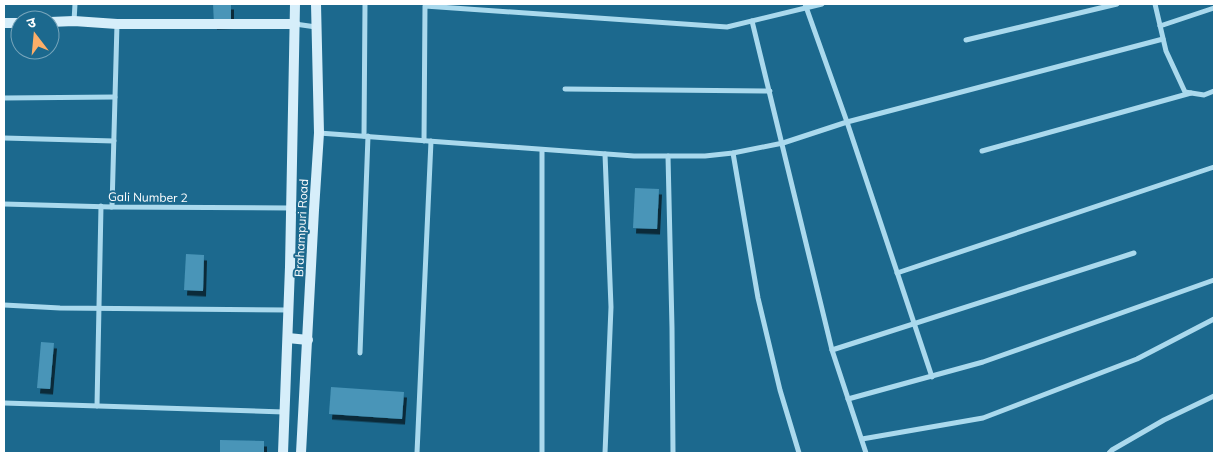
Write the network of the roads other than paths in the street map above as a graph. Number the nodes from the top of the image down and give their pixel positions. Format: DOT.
graph roads {
  1 [pos="75,4"];
  2 [pos="295,4"];
  3 [pos="316,4"];
  4 [pos="365,4"];
  5 [pos="822,4"];
  6 [pos="1117,4"];
  7 [pos="1155,4"];
  8 [pos="805,6"];
  9 [pos="1214,8"];
  10 [pos="74,21"];
  11 [pos="752,21"];
  12 [pos="60,22"];
  13 [pos="117,24"];
  14 [pos="295,24"];
  15 [pos="1160,26"];
  16 [pos="316,27"];
  17 [pos="1163,38"];
  18 [pos="966,40"];
  19 [pos="565,89"];
  20 [pos="770,92"];
  21 [pos="1214,92"];
  22 [pos="1191,93"];
  23 [pos="115,97"];
  24 [pos="4,98"];
  25 [pos="847,122"];
  26 [pos="320,133"];
  27 [pos="366,136"];
  28 [pos="4,138"];
  29 [pos="114,141"];
  30 [pos="424,141"];
  31 [pos="431,141"];
  32 [pos="783,143"];
  33 [pos="542,150"];
  34 [pos="982,151"];
  35 [pos="733,153"];
  36 [pos="605,154"];
  37 [pos="668,156"];
  38 [pos="1214,167"];
  39 [pos="4,204"];
  40 [pos="101,206"];
  41 [pos="112,207"];
  42 [pos="291,208"];
  43 [pos="1134,253"];
  44 [pos="897,272"];
  45 [pos="1214,280"];
  46 [pos="4,305"];
  47 [pos="99,308"];
  48 [pos="288,310"];
  49 [pos="1214,319"];
  50 [pos="914,324"];
  51 [pos="288,338"];
  52 [pos="308,340"];
  53 [pos="832,350"];
  54 [pos="360,353"];
  55 [pos="932,377"];
  56 [pos="1214,396"];
  57 [pos="848,399"];
  58 [pos="4,403"];
  59 [pos="97,406"];
  60 [pos="285,412"];
  61 [pos="862,439"];
  62 [pos="283,453"];
  63 [pos="302,453"];
  64 [pos="417,453"];
  65 [pos="542,453"];
  66 [pos="605,453"];
  67 [pos="673,453"];
  68 [pos="799,453"];
  69 [pos="866,453"];
  70 [pos="1109,453"];
  1 -- 10 [label="street"];
  2 -- 14 [label="street, Brahampuri Road"];
  3 -- 16 [label="street, Brahampuri Road"];
  4 -- 27 [label="street"];
  5 -- 8 [label="street"];
  6 -- 18 [label="street"];
  7 -- 15 [label="street"];
  8 -- 11 [label="street"];
  8 -- 25 [label="street"];
  9 -- 15 [label="street"];
  10 -- 12 [label="street"];
  10 -- 13 [label="street"];
  11 -- 20 [label="street"];
  11 -- 30 [label="street"];
  13 -- 14 [label="street"];
  13 -- 23 [label="street"];
  14 -- 16 [label="street"];
  14 -- 42 [label="street, Brahampuri Road"];
  15 -- 17 [label="street"];
  16 -- 26 [label="street, Brahampuri Road"];
  17 -- 22 [label="street"];
  17 -- 25 [label="street"];
  19 -- 20 [label="street"];
  20 -- 32 [label="street"];
  21 -- 22 [label="street"];
  22 -- 34 [label="street"];
  23 -- 24 [label="street"];
  23 -- 29 [label="street"];
  25 -- 32 [label="street"];
  25 -- 44 [label="street"];
  26 -- 27 [label="street"];
  26 -- 52 [label="street, Brahampuri Road"];
  27 -- 30 [label="street"];
  27 -- 54 [label="street"];
  28 -- 29 [label="street"];
  29 -- 41 [label="street"];
  30 -- 31 [label="street"];
  31 -- 33 [label="street"];
  31 -- 64 [label="street"];
  32 -- 35 [label="street"];
  32 -- 53 [label="street"];
  33 -- 36 [label="street"];
  33 -- 65 [label="street"];
  35 -- 37 [label="street"];
  35 -- 68 [label="street"];
  36 -- 37 [label="street"];
  36 -- 66 [label="street"];
  37 -- 67 [label="street"];
  38 -- 44 [label="street"];
  39 -- 40 [label="street, Gali Number 2"];
  40 -- 41 [label="street, Gali Number 2"];
  40 -- 47 [label="street"];
  41 -- 42 [label="street, Gali Number 2"];
  42 -- 48 [label="street, Brahampuri Road"];
  43 -- 50 [label="street"];
  44 -- 50 [label="street"];
  45 -- 55 [label="street"];
  46 -- 47 [label="street"];
  47 -- 48 [label="street"];
  47 -- 59 [label="street"];
  48 -- 51 [label="street, Brahampuri Road"];
  49 -- 61 [label="street"];
  50 -- 53 [label="street"];
  50 -- 55 [label="street"];
  51 -- 52 [label="street"];
  51 -- 60 [label="street, Brahampuri Road"];
  52 -- 63 [label="street, Brahampuri Road"];
  53 -- 57 [label="street"];
  55 -- 57 [label="street"];
  56 -- 70 [label="street"];
  57 -- 61 [label="street"];
  58 -- 59 [label="street"];
  59 -- 60 [label="street"];
  60 -- 62 [label="street, Brahampuri Road"];
  61 -- 69 [label="street"];
}
